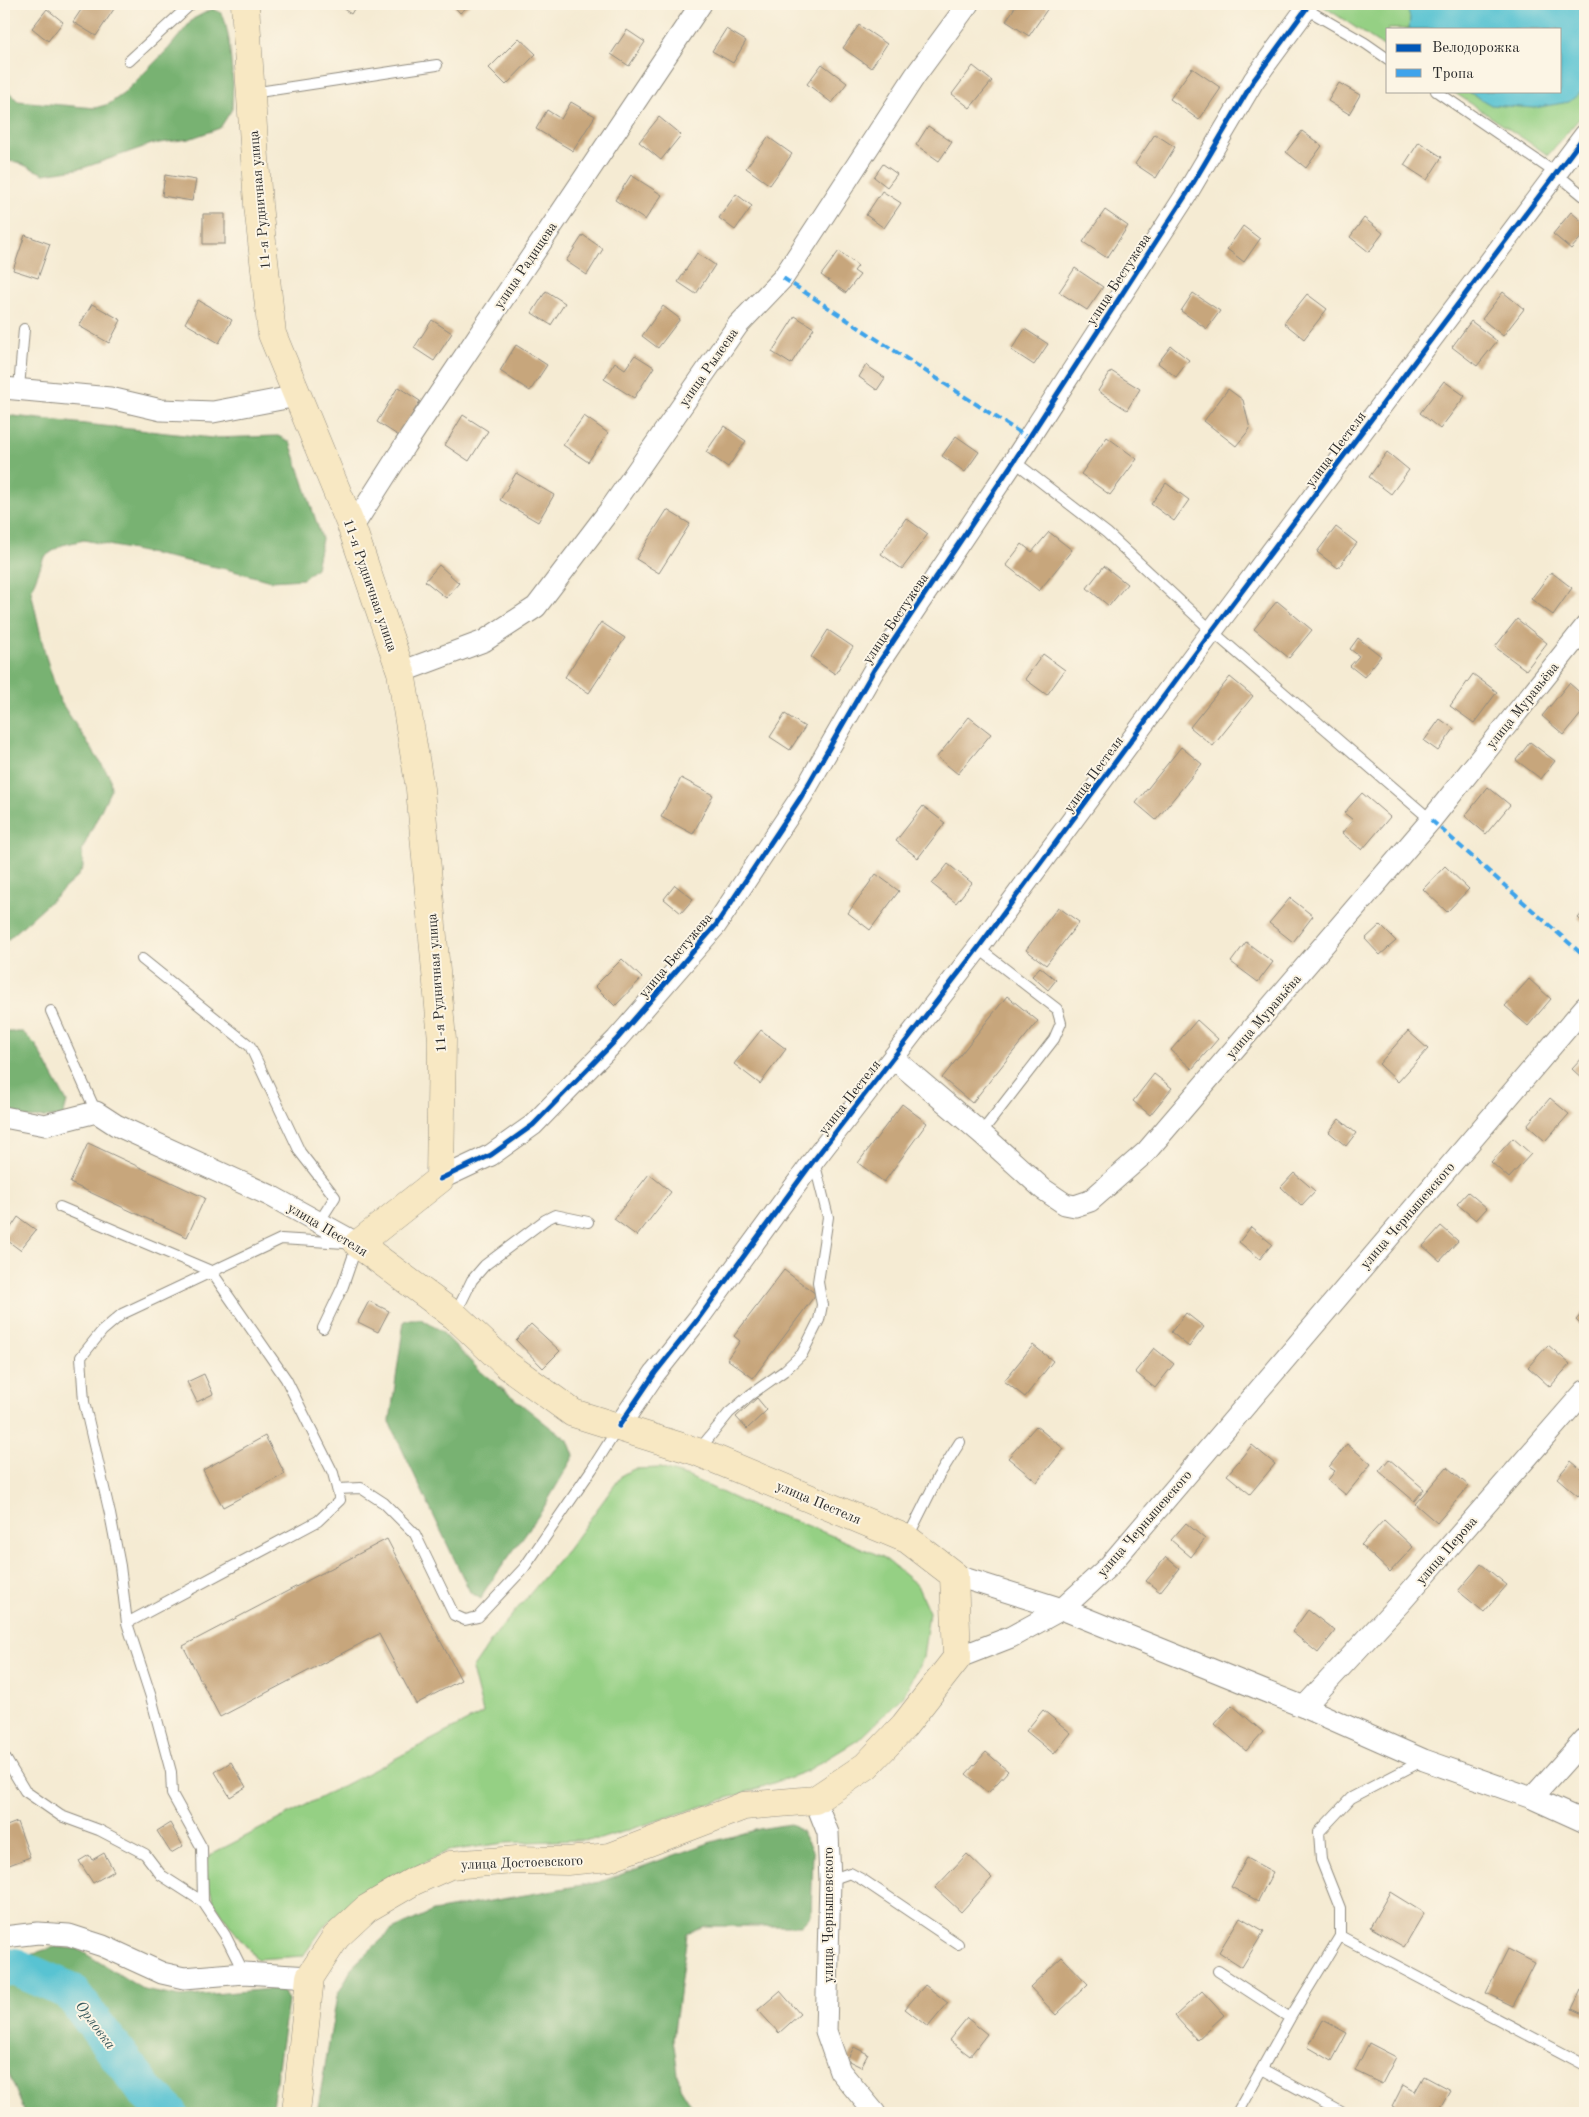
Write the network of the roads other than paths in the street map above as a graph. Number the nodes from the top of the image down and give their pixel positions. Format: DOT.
graph roads {
  1 [pos="191,4"];
  2 [pos="245,4"];
  3 [pos="700,4"];
  4 [pos="968,4"];
  5 [pos="1306,9"];
  6 [pos="1386,58"];
  7 [pos="129,61"];
  8 [pos="437,65"];
  9 [pos="1437,92"];
  10 [pos="251,93"];
  11 [pos="1585,135"];
  12 [pos="1557,174"];
  13 [pos="1585,197"];
  14 [pos="24,329"];
  15 [pos="11,388"];
  16 [pos="298,396"];
  17 [pos="1014,461"];
  18 [pos="352,528"];
  19 [pos="1585,627"];
  20 [pos="1212,632"];
  21 [pos="401,672"];
  22 [pos="1431,820"];
  23 [pos="978,948"];
  24 [pos="142,959"];
  25 [pos="1585,1007"];
  26 [pos="51,1010"];
  27 [pos="893,1058"];
  28 [pos="96,1112"];
  29 [pos="4,1117"];
  30 [pos="981,1132"];
  31 [pos="814,1160"];
  32 [pos="440,1179"];
  33 [pos="60,1207"];
  34 [pos="588,1222"];
  35 [pos="322,1224"];
  36 [pos="358,1244"];
  37 [pos="211,1271"];
  38 [pos="455,1316"];
  39 [pos="323,1328"];
  40 [pos="1585,1391"];
  41 [pos="619,1426"];
  42 [pos="960,1442"];
  43 [pos="698,1452"];
  44 [pos="337,1489"];
  45 [pos="907,1539"];
  46 [pos="954,1575"];
  47 [pos="1062,1609"];
  48 [pos="127,1623"];
  49 [pos="958,1658"];
  50 [pos="1304,1707"];
  51 [pos="1585,1739"];
  52 [pos="4,1756"];
  53 [pos="1424,1760"];
  54 [pos="1532,1798"];
  55 [pos="815,1800"];
  56 [pos="1585,1822"];
  57 [pos="830,1880"];
  58 [pos="204,1902"];
  59 [pos="1340,1936"];
  60 [pos="4,1937"];
  61 [pos="958,1944"];
  62 [pos="1218,1971"];
  63 [pos="244,1974"];
  64 [pos="310,1977"];
  65 [pos="1290,2018"];
  66 [pos="1585,2065"];
  67 [pos="1262,2069"];
  68 [pos="296,2113"];
  69 [pos="875,2113"];
  70 [pos="1237,2113"];
  71 [pos="1342,2113"];
  1 -- 7 [label="lane"];
  2 -- 10 [label="main road, 11-я Рудничная улица"];
  3 -- 18 [label="street, улица Радищева"];
  4 -- 21 [label="street, улица Рылеева"];
  5 -- 6 [label="lane"];
  5 -- 17 [label="street, улица Бестужева"];
  8 -- 10 [label="lane"];
  9 -- 12 [label="lane"];
  10 -- 16 [label="main road, 11-я Рудничная улица"];
  11 -- 12 [label="street, улица Пестеля"];
  12 -- 13 [label="lane"];
  12 -- 20 [label="street, улица Пестеля"];
  14 -- 15 [label="lane"];
  15 -- 16 [label="street"];
  16 -- 18 [label="main road, 11-я Рудничная улица"];
  17 -- 20 [label="lane"];
  17 -- 32 [label="street, улица Бестужева"];
  18 -- 21 [label="main road, 11-я Рудничная улица"];
  19 -- 22 [label="street, улица Муравьёва"];
  20 -- 22 [label="lane"];
  20 -- 23 [label="street, улица Пестеля"];
  21 -- 32 [label="main road, 11-я Рудничная улица"];
  22 -- 30 [label="street, улица Муравьёва"];
  23 -- 27 [label="street, улица Пестеля"];
  23 -- 30 [label="lane"];
  24 -- 35 [label="lane"];
  25 -- 47 [label="street, улица Чернышевского"];
  26 -- 28 [label="lane"];
  27 -- 30 [label="street, улица Муравьёва"];
  27 -- 31 [label="street, улица Пестеля"];
  28 -- 29 [label="street"];
  28 -- 35 [label="street, улица Пестеля"];
  31 -- 41 [label="street, улица Пестеля"];
  31 -- 43 [label="lane"];
  32 -- 36 [label="main road"];
  33 -- 37 [label="lane"];
  34 -- 38 [label="lane"];
  35 -- 36 [label="street, улица Пестеля"];
  36 -- 37 [label="lane"];
  36 -- 38 [label="main road, улица Пестеля"];
  36 -- 39 [label="lane"];
  37 -- 44 [label="lane"];
  37 -- 48 [label="lane"];
  38 -- 41 [label="main road, улица Пестеля"];
  40 -- 50 [label="street, улица Перова"];
  41 -- 43 [label="main road, улица Пестеля"];
  41 -- 44 [label="lane"];
  42 -- 45 [label="lane"];
  43 -- 45 [label="main road, улица Пестеля"];
  44 -- 48 [label="lane"];
  45 -- 46 [label="main road, улица Пестеля"];
  46 -- 47 [label="street"];
  46 -- 49 [label="main road"];
  47 -- 49 [label="street, улица Чернышевского"];
  47 -- 50 [label="street"];
  48 -- 58 [label="lane"];
  49 -- 55 [label="main road, улица Чернышевского"];
  50 -- 53 [label="street"];
  51 -- 54 [label="street"];
  52 -- 58 [label="lane"];
  53 -- 54 [label="street"];
  53 -- 59 [label="lane"];
  54 -- 56 [label="street"];
  55 -- 57 [label="street, улица Чернышевского"];
  55 -- 64 [label="main road, улица Достоевского"];
  57 -- 61 [label="lane"];
  57 -- 69 [label="street, улица Чернышевского"];
  58 -- 63 [label="lane"];
  59 -- 65 [label="lane"];
  59 -- 66 [label="lane"];
  60 -- 63 [label="street"];
  62 -- 65 [label="lane"];
  63 -- 64 [label="street"];
  64 -- 68 [label="main road, улица Достоевского"];
  65 -- 67 [label="lane"];
  67 -- 70 [label="lane"];
  67 -- 71 [label="lane"];
}
